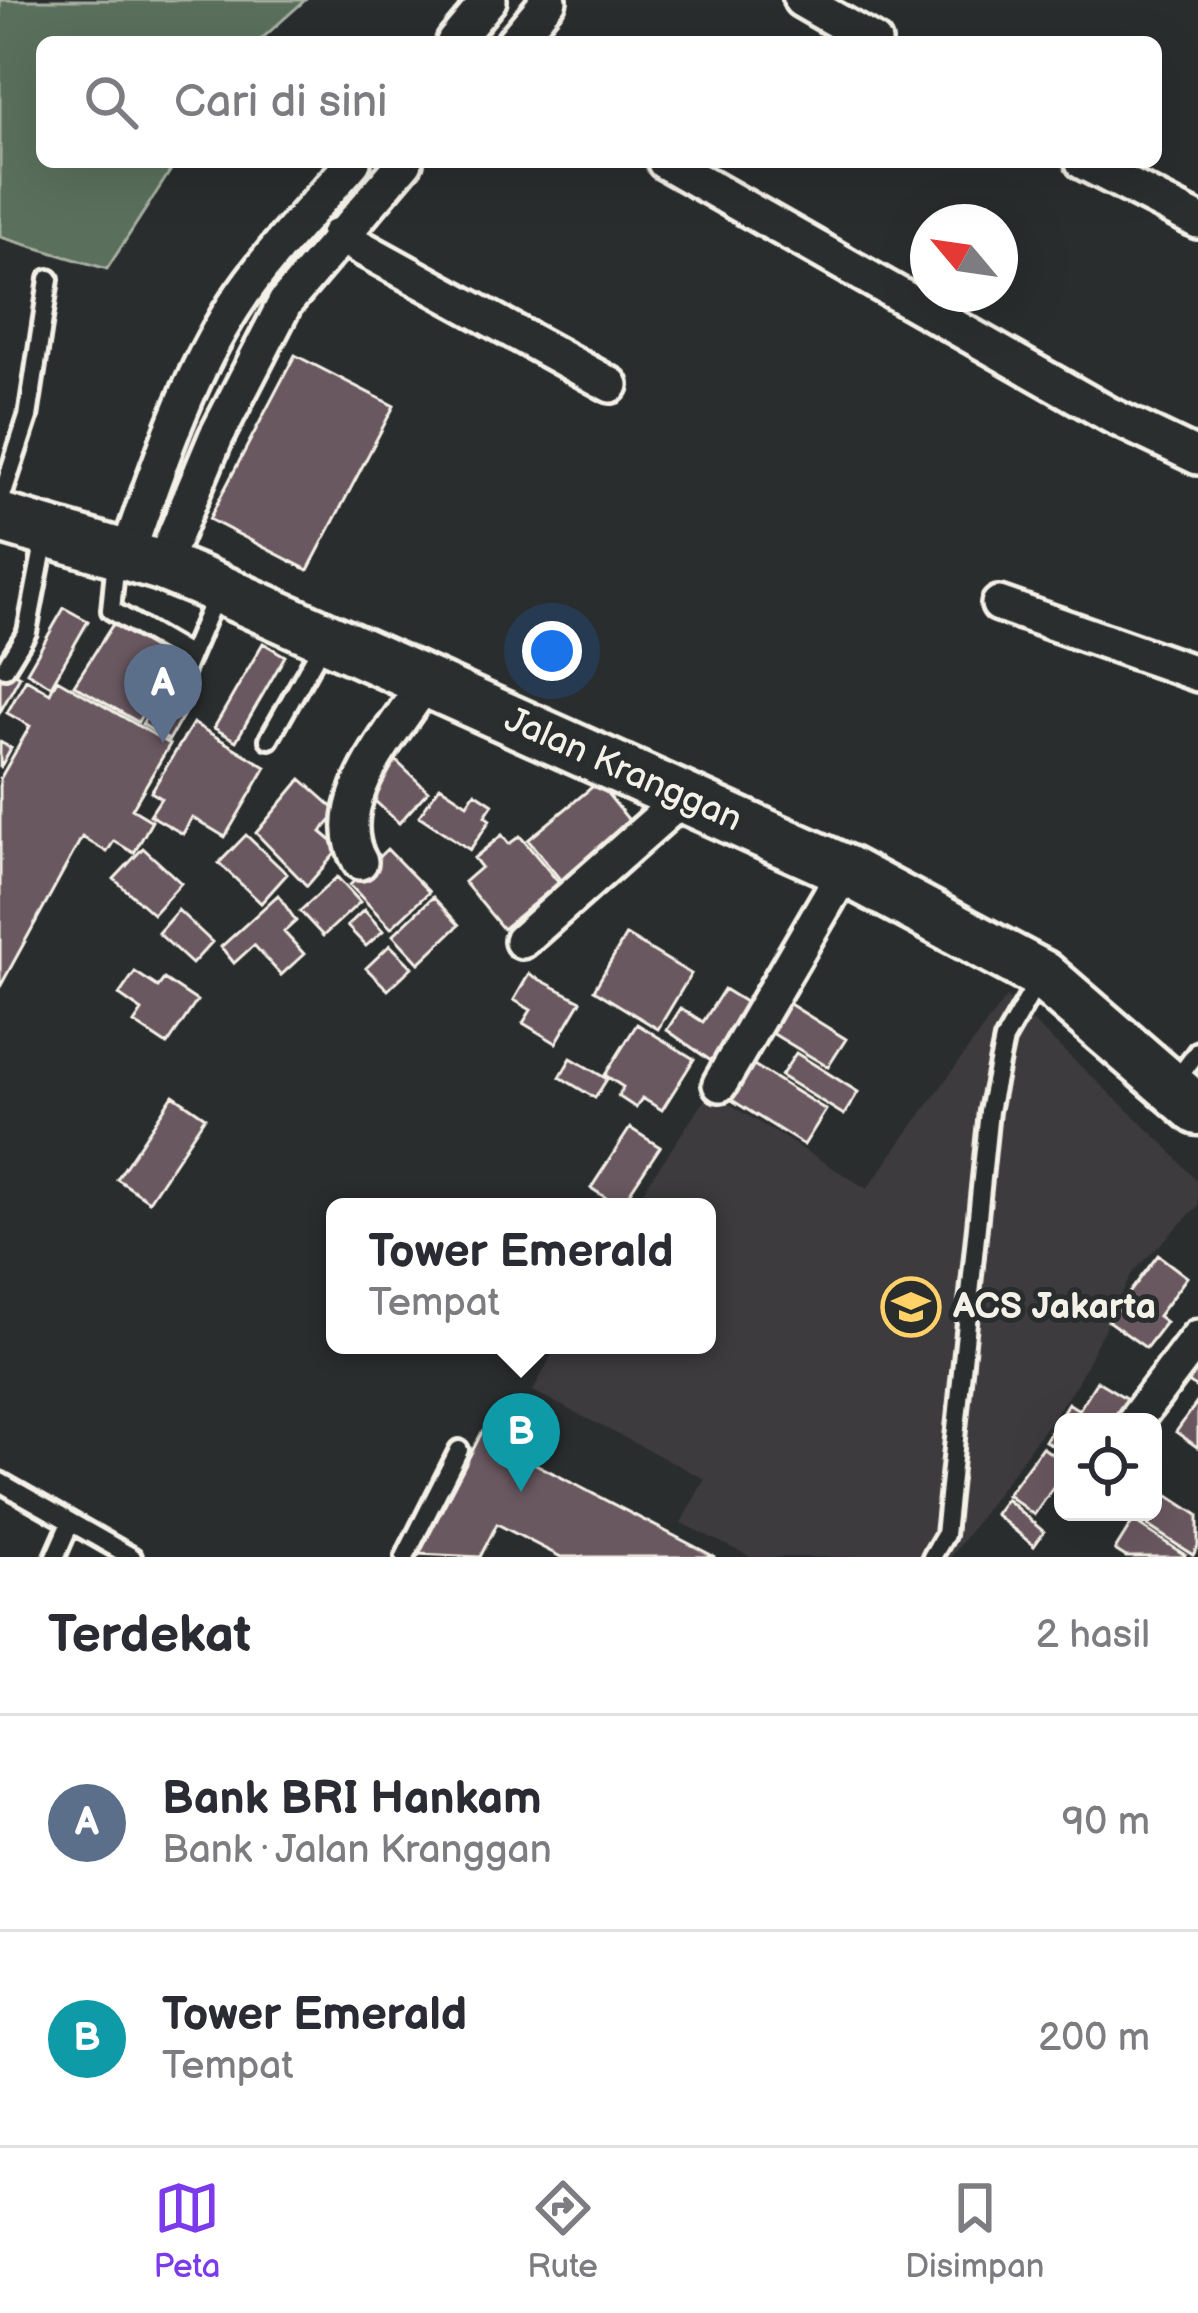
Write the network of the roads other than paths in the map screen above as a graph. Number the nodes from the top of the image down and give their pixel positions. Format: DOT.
graph roads {
  1 [pos="489,0"];
  2 [pos="549,0"];
  3 [pos="801,0"];
  4 [pos="459,36"];
  5 [pos="519,36"];
  6 [pos="864,36"];
  7 [pos="347,168"];
  8 [pos="399,168"];
  9 [pos="675,168"];
  10 [pos="1095,168"];
  11 [pos="1198,221"];
  12 [pos="338,235"];
  13 [pos="49,278"];
  14 [pos="196,379"];
  15 [pos="611,385"];
  16 [pos="234,399"];
  17 [pos="1198,458"];
  18 [pos="0,502"];
  19 [pos="0,518"];
  20 [pos="46,532"];
  21 [pos="135,558"];
  22 [pos="219,589"];
  23 [pos="999,604"];
  24 [pos="327,637"];
  25 [pos="190,656"];
  26 [pos="4,668"];
  27 [pos="1198,674"];
  28 [pos="426,681"];
  29 [pos="171,701"];
  30 [pos="268,739"];
  31 [pos="684,797"];
  32 [pos="360,862"];
  33 [pos="845,870"];
  34 [pos="522,941"];
  35 [pos="1042,975"];
  36 [pos="1189,1083"];
  37 [pos="720,1084"];
  38 [pos="1198,1337"];
  39 [pos="1141,1413"];
  40 [pos="459,1450"];
  41 [pos="0,1482"];
  42 [pos="70,1523"];
  43 [pos="55,1557"];
  44 [pos="132,1557"];
  45 [pos="405,1557"];
  46 [pos="932,1557"];
  1 -- 4 [label="street"];
  2 -- 5 [label="street"];
  3 -- 6 [label="street"];
  7 -- 14 [label="street"];
  8 -- 12 [label="street"];
  9 -- 17 [label="street"];
  10 -- 11 [label="street"];
  12 -- 15 [label="street"];
  12 -- 16 [label="street"];
  13 -- 18 [label="lane"];
  14 -- 16 [label="street"];
  14 -- 21 [label="street"];
  16 -- 21 [label="street"];
  19 -- 20 [label="main road, Jalan Kranggan"];
  20 -- 21 [label="main road, Jalan Kranggan"];
  20 -- 26 [label="lane"];
  21 -- 22 [label="main road, Jalan Kranggan"];
  21 -- 25 [label="lane"];
  22 -- 24 [label="main road, Jalan Kranggan"];
  22 -- 25 [label="lane"];
  23 -- 27 [label="street"];
  24 -- 28 [label="main road, Jalan Kranggan"];
  24 -- 30 [label="lane"];
  25 -- 29 [label="lane"];
  28 -- 31 [label="main road, Jalan Kranggan"];
  28 -- 32 [label="street"];
  31 -- 33 [label="main road, Jalan Kranggan"];
  31 -- 34 [label="street"];
  33 -- 35 [label="main road, Jalan Kranggan"];
  33 -- 37 [label="street"];
  35 -- 36 [label="main road, Jalan Kranggan"];
  35 -- 46 [label="lane"];
  38 -- 39 [label="street"];
  40 -- 45 [label="lane"];
  41 -- 42 [label="lane"];
  42 -- 43 [label="lane"];
  42 -- 44 [label="lane"];
}
